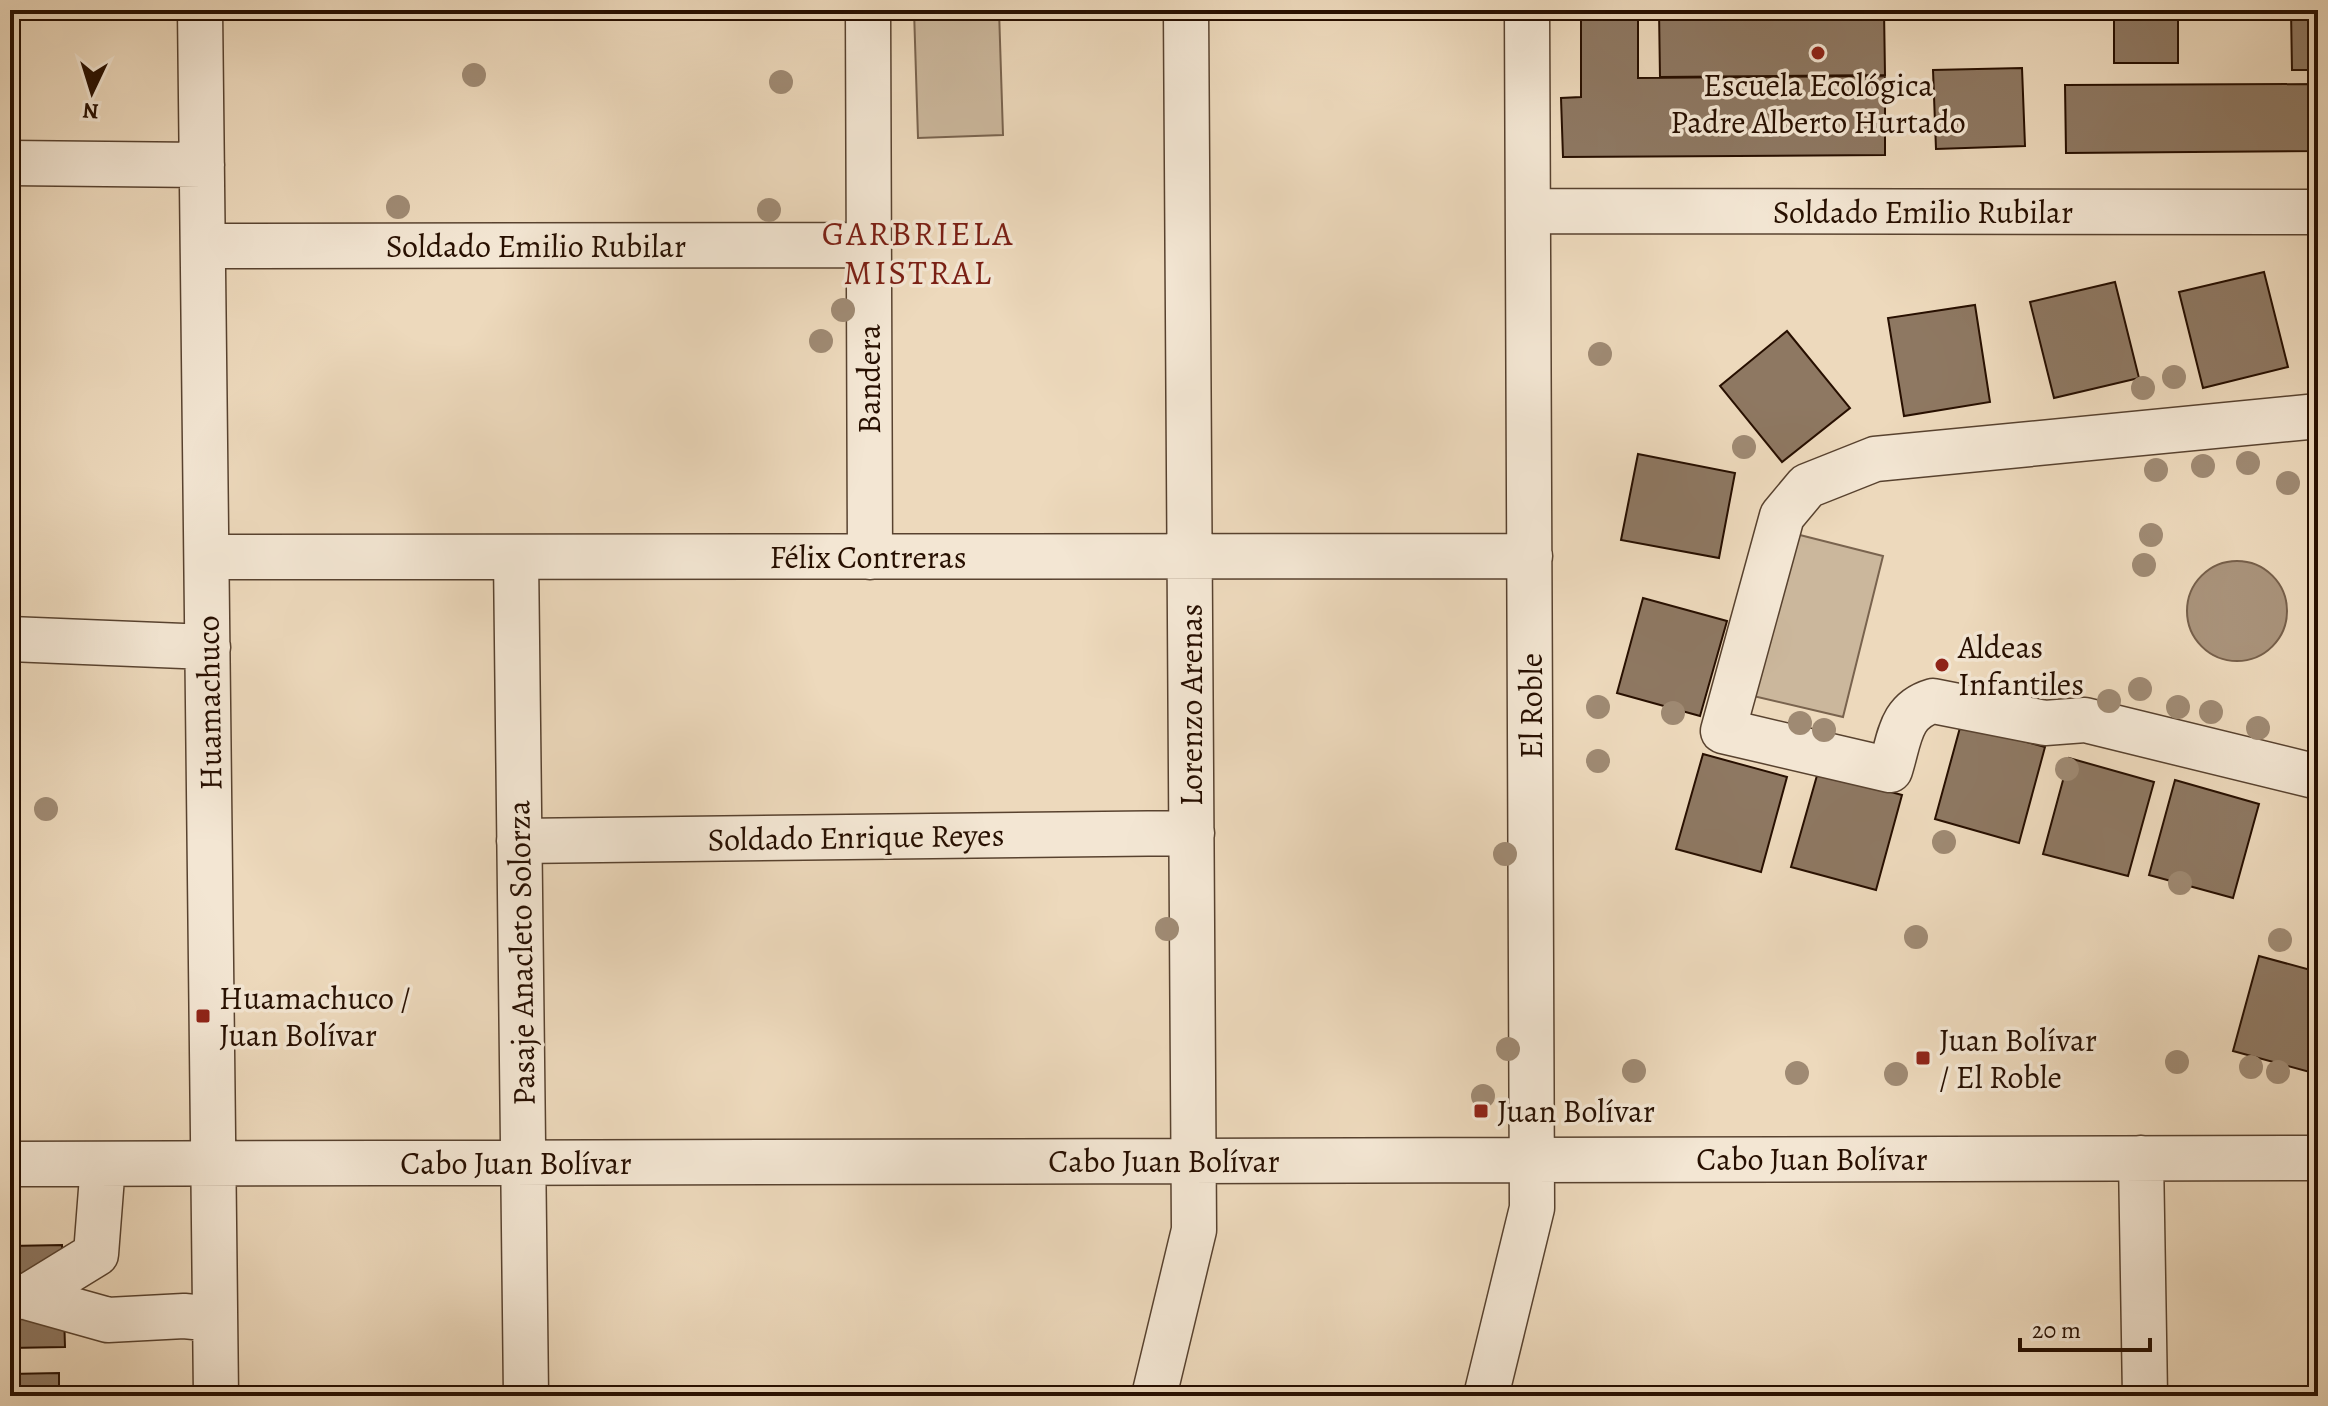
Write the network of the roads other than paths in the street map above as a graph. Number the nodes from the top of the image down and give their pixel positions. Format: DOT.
graph roads {
  1 [pos="200,10"];
  2 [pos="868,10"];
  3 [pos="1186,10"];
  4 [pos="1527,10"];
  5 [pos="10,163"];
  6 [pos="202,165"];
  7 [pos="1528,211"];
  8 [pos="2318,212"];
  9 [pos="869,245"];
  10 [pos="203,246"];
  11 [pos="2318,416"];
  12 [pos="1190,556"];
  13 [pos="1530,556"];
  14 [pos="207,557"];
  15 [pos="516,557"];
  16 [pos="870,557"];
  17 [pos="10,639"];
  18 [pos="208,647"];
  19 [pos="2318,777"];
  20 [pos="1192,833"];
  21 [pos="519,841"];
  22 [pos="2141,1158"];
  23 [pos="2318,1158"];
  24 [pos="1533,1160"];
  25 [pos="1195,1161"];
  26 [pos="215,1163"];
  27 [pos="523,1163"];
  28 [pos="10,1164"];
  29 [pos="103,1164"];
  30 [pos="18,1297"];
  31 [pos="215,1319"];
  32 [pos="216,1396"];
  33 [pos="526,1396"];
  34 [pos="1154,1396"];
  35 [pos="1486,1396"];
  36 [pos="2145,1396"];
  1 -- 6 [label="street, Huamachuco"];
  2 -- 9 [label="street, Bandera"];
  3 -- 12 [label="street, Lorenzo Arenas"];
  4 -- 7 [label="street, El Roble"];
  5 -- 6 [label="street"];
  6 -- 10 [label="street, Huamachuco"];
  7 -- 8 [label="street, Soldado Emilio Rubilar"];
  7 -- 13 [label="street, El Roble"];
  9 -- 10 [label="street, Soldado Emilio Rubilar"];
  9 -- 16 [label="street, Bandera"];
  10 -- 14 [label="street, Huamachuco"];
  11 -- 19 [label="street"];
  12 -- 13 [label="street, Félix Contreras"];
  12 -- 16 [label="street, Félix Contreras"];
  12 -- 20 [label="street, Lorenzo Arenas"];
  13 -- 24 [label="street, El Roble"];
  14 -- 15 [label="street, Félix Contreras"];
  14 -- 18 [label="street, Huamachuco"];
  15 -- 16 [label="street, Félix Contreras"];
  15 -- 21 [label="street, Pasaje Anacleto Solorza"];
  17 -- 18 [label="street"];
  18 -- 26 [label="street, Huamachuco"];
  20 -- 21 [label="street, Soldado Enrique Reyes"];
  20 -- 25 [label="street, Lorenzo Arenas"];
  21 -- 27 [label="street, Pasaje Anacleto Solorza"];
  22 -- 23 [label="street, Cabo Juan Bolívar"];
  22 -- 24 [label="street, Cabo Juan Bolívar"];
  22 -- 36 [label="street"];
  24 -- 25 [label="street, Cabo Juan Bolívar"];
  24 -- 35 [label="street, El Roble"];
  25 -- 27 [label="street, Cabo Juan Bolívar"];
  25 -- 34 [label="street, Lorenzo Arenas"];
  26 -- 27 [label="street, Cabo Juan Bolívar"];
  26 -- 29 [label="street, Cabo Juan Bolívar"];
  26 -- 31 [label="street, Huamachuco"];
  27 -- 33 [label="street, Pasaje Anacleto Solorza"];
  28 -- 29 [label="street, Cabo Juan Bolívar"];
  29 -- 30 [label="street"];
  30 -- 31 [label="street"];
  31 -- 32 [label="street, Huamachuco"];
}
